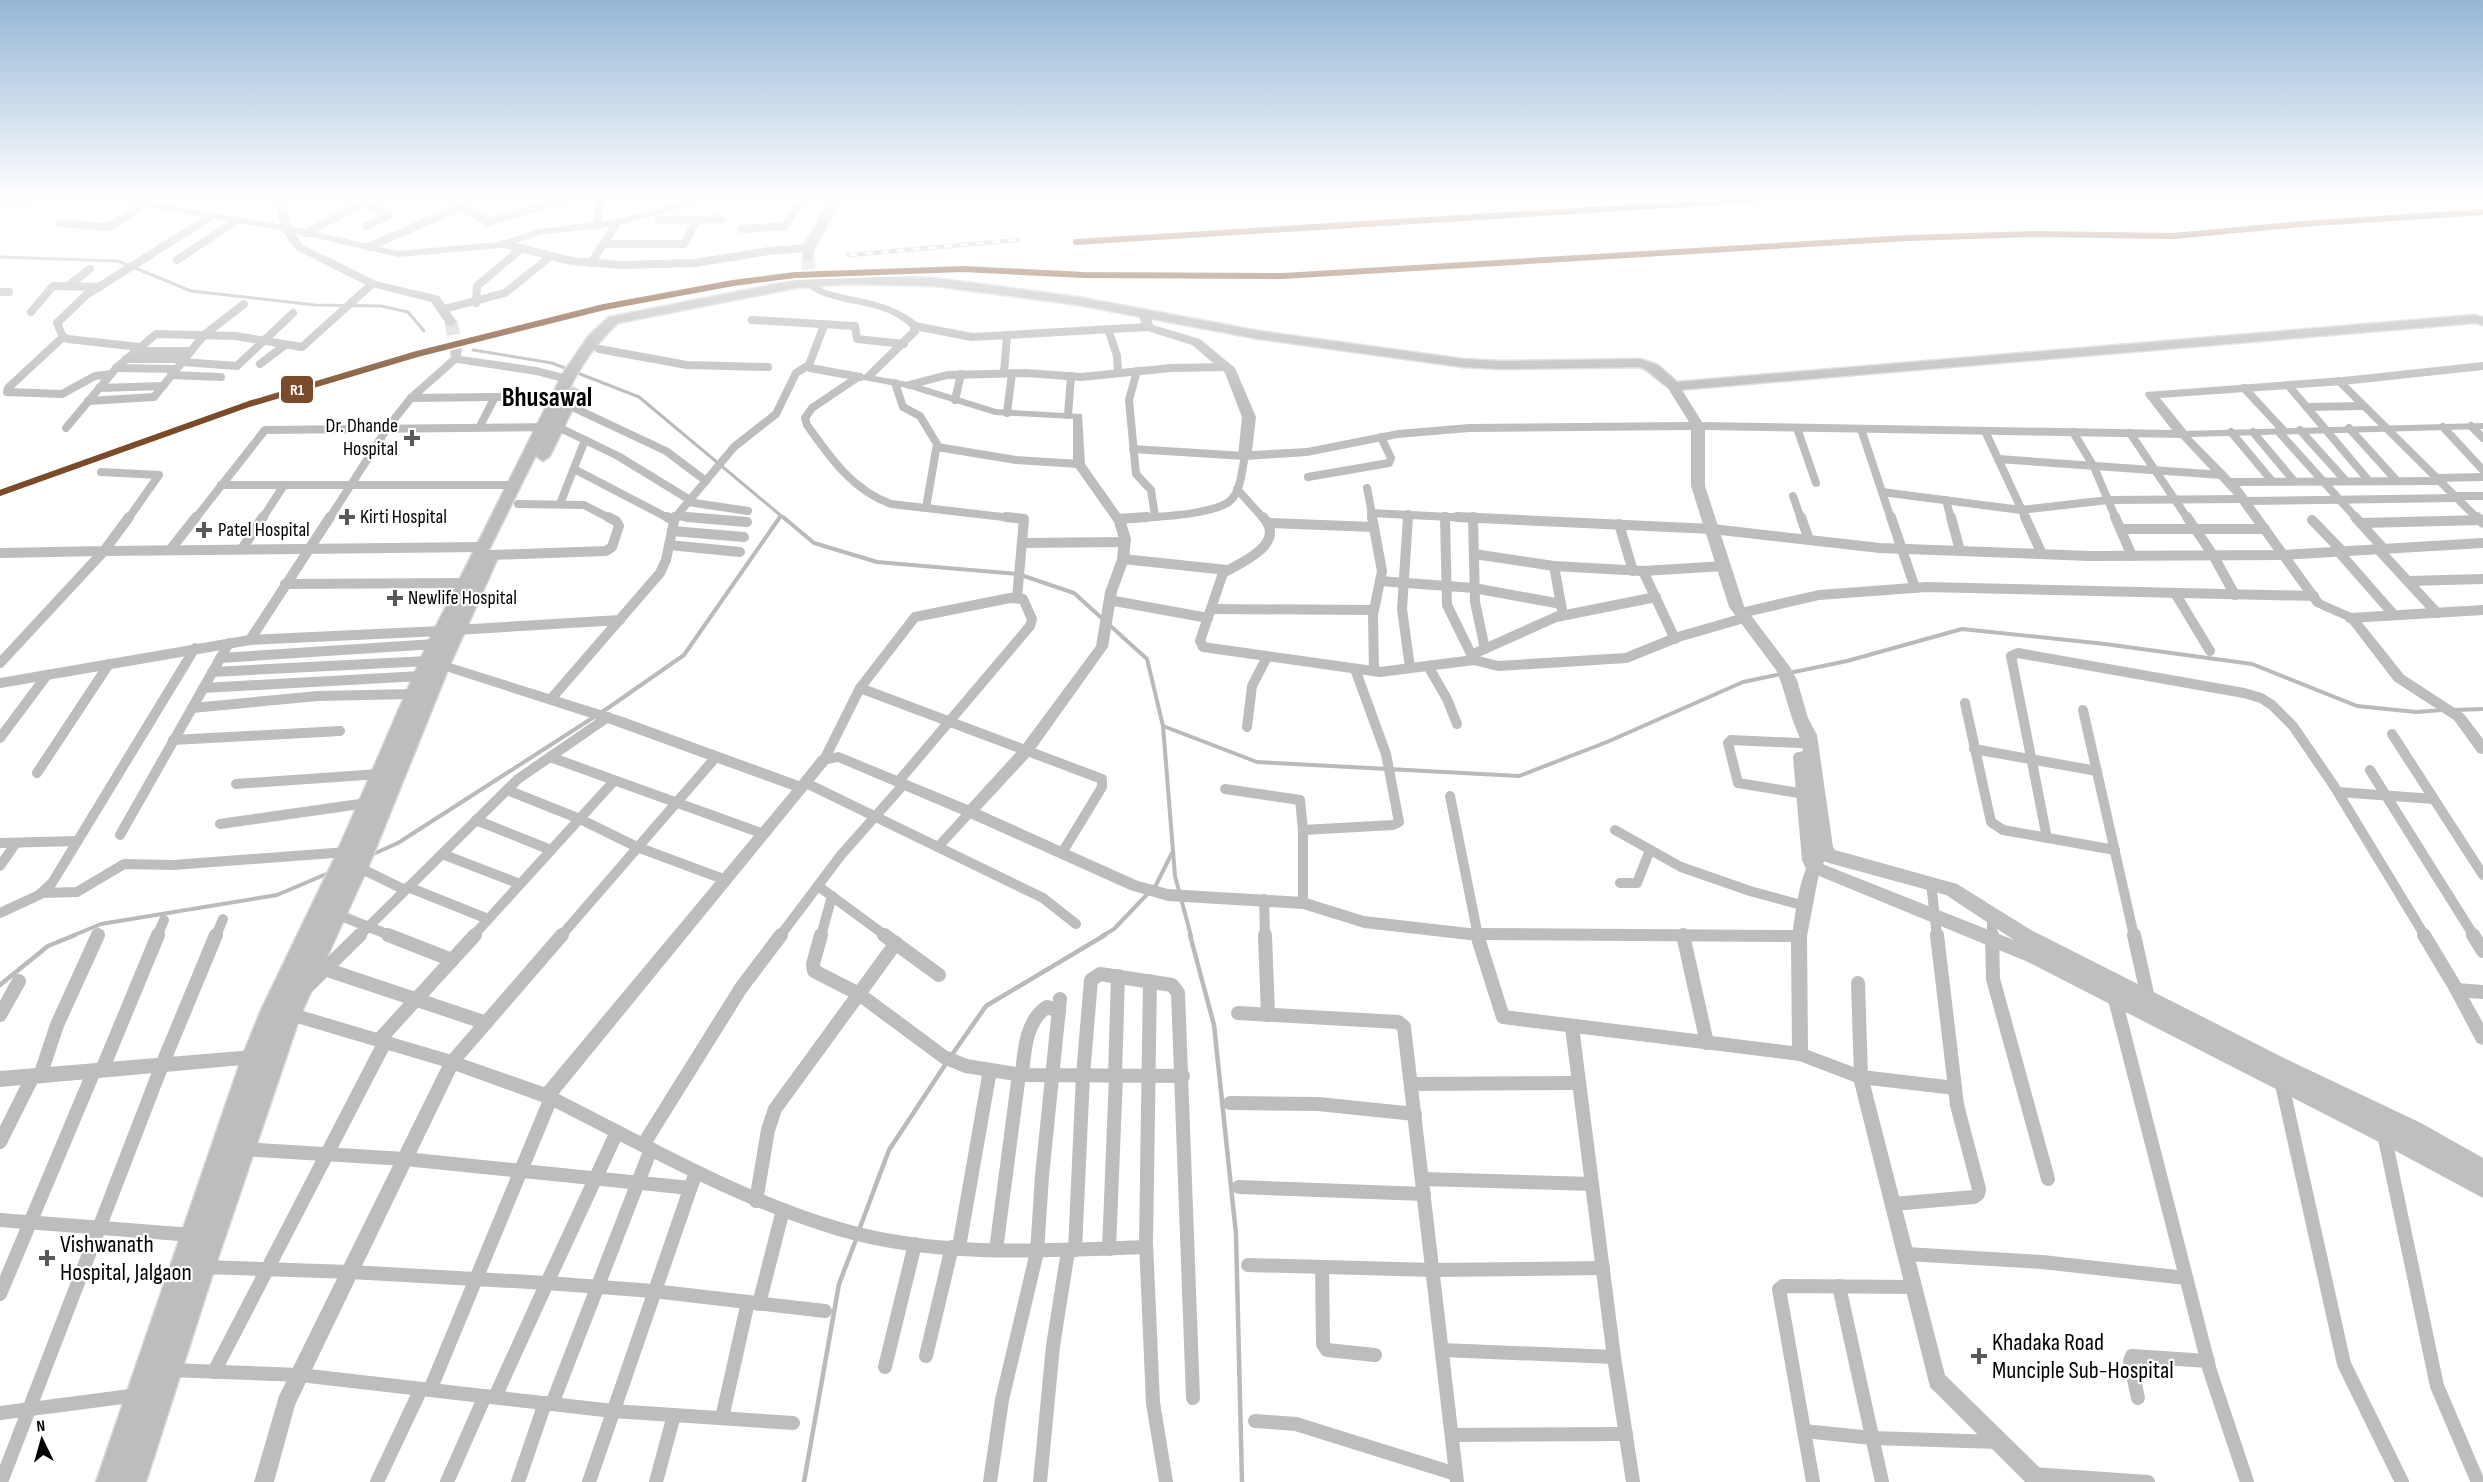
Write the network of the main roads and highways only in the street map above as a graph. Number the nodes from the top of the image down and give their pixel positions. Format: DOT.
graph roads {
  1 [pos="341,268"];
  2 [pos="804,282"];
  3 [pos="1146,320"];
  4 [pos="2482,320"];
  5 [pos="451,322"];
  6 [pos="455,353"];
  7 [pos="591,354"];
  8 [pos="2483,366"];
  9 [pos="572,376"];
  10 [pos="1672,385"];
  11 [pos="551,426"];
  12 [pos="1698,426"];
  13 [pos="487,551"];
  14 [pos="444,635"];
  15 [pos="430,667"];
  16 [pos="1800,718"];
  17 [pos="1808,766"];
  18 [pos="1819,859"];
  19 [pos="352,860"];
  20 [pos="2115,989"];
  21 [pos="286,1006"];
  22 [pos="2280,1074"];
  23 [pos="2384,1125"];
  24 [pos="2483,1169"];
  25 [pos="2483,1188"];
  26 [pos="192,1267"];
  27 [pos="109,1482"];
  28 [pos="133,1482"];
  1 -- 5 [label="main road"];
  2 -- 3 [label="main road"];
  2 -- 7 [label="main road"];
  2 -- 7 [label="main road"];
  3 -- 10 [label="main road"];
  3 -- 12 [label="main road"];
  4 -- 10 [label="main road"];
  6 -- 9 [label="main road"];
  7 -- 9 [label="main road"];
  8 -- 12 [label="main road"];
  9 -- 11 [label="main road"];
  10 -- 12 [label="main road"];
  11 -- 13 [label="main road"];
  11 -- 13 [label="main road"];
  12 -- 16 [label="main road"];
  13 -- 14 [label="main road"];
  13 -- 14 [label="main road"];
  14 -- 15 [label="main road"];
  14 -- 15 [label="main road"];
  15 -- 19 [label="main road"];
  15 -- 19 [label="main road"];
  16 -- 17 [label="main road"];
  16 -- 17 [label="main road"];
  17 -- 18 [label="main road"];
  17 -- 18 [label="main road"];
  18 -- 20 [label="main road"];
  18 -- 20 [label="main road"];
  19 -- 21 [label="main road"];
  19 -- 21 [label="main road"];
  20 -- 22 [label="main road"];
  20 -- 22 [label="main road"];
  21 -- 26 [label="main road"];
  21 -- 26 [label="main road"];
  22 -- 23 [label="main road"];
  23 -- 24 [label="main road"];
  23 -- 25 [label="main road"];
  26 -- 27 [label="main road"];
  26 -- 28 [label="main road"];
}
